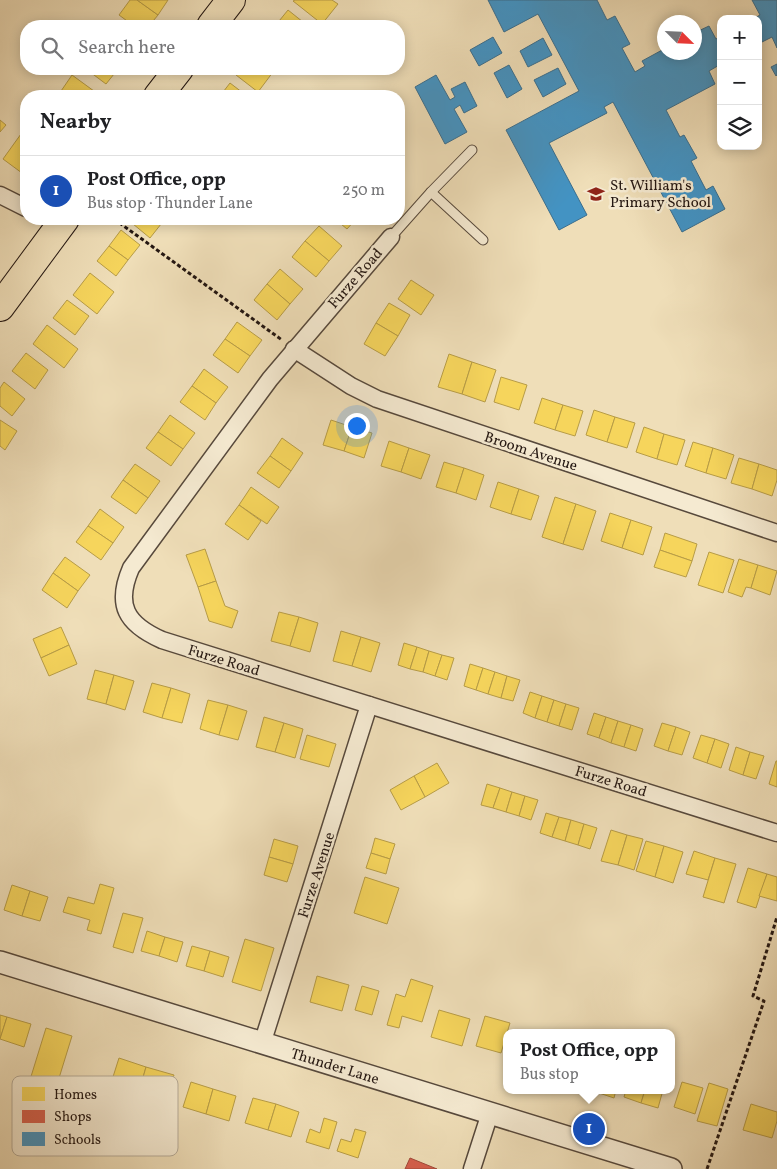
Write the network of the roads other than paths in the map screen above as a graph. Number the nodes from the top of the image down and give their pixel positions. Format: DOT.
graph roads {
  1 [pos="231,0"];
  2 [pos="216,20"];
  3 [pos="174,75"];
  4 [pos="163,90"];
  5 [pos="472,150"];
  6 [pos="430,192"];
  7 [pos="0,195"];
  8 [pos="20,205"];
  9 [pos="405,221"];
  10 [pos="53,225"];
  11 [pos="401,225"];
  12 [pos="391,237"];
  13 [pos="483,240"];
  14 [pos="0,306"];
  15 [pos="294,348"];
  16 [pos="777,533"];
  17 [pos="369,705"];
  18 [pos="777,833"];
  19 [pos="0,962"];
  20 [pos="262,1044"];
  21 [pos="490,1113"];
  22 [pos="472,1169"];
  23 [pos="671,1169"];
  1 -- 2 [label="highway"];
  3 -- 4 [label="highway"];
  5 -- 6 [label="lane"];
  6 -- 9 [label="lane"];
  6 -- 13 [label="lane"];
  7 -- 8 [label="street"];
  10 -- 14 [label="highway"];
  11 -- 12 [label="lane"];
  12 -- 15 [label="street, Furze Road"];
  15 -- 16 [label="street, Broom Avenue"];
  15 -- 17 [label="street, Furze Road"];
  17 -- 18 [label="street, Furze Road"];
  17 -- 20 [label="street, Furze Avenue"];
  19 -- 20 [label="street, Thunder Lane"];
  20 -- 21 [label="street, Thunder Lane"];
  21 -- 22 [label="street"];
  21 -- 23 [label="street, Thunder Lane"];
}
